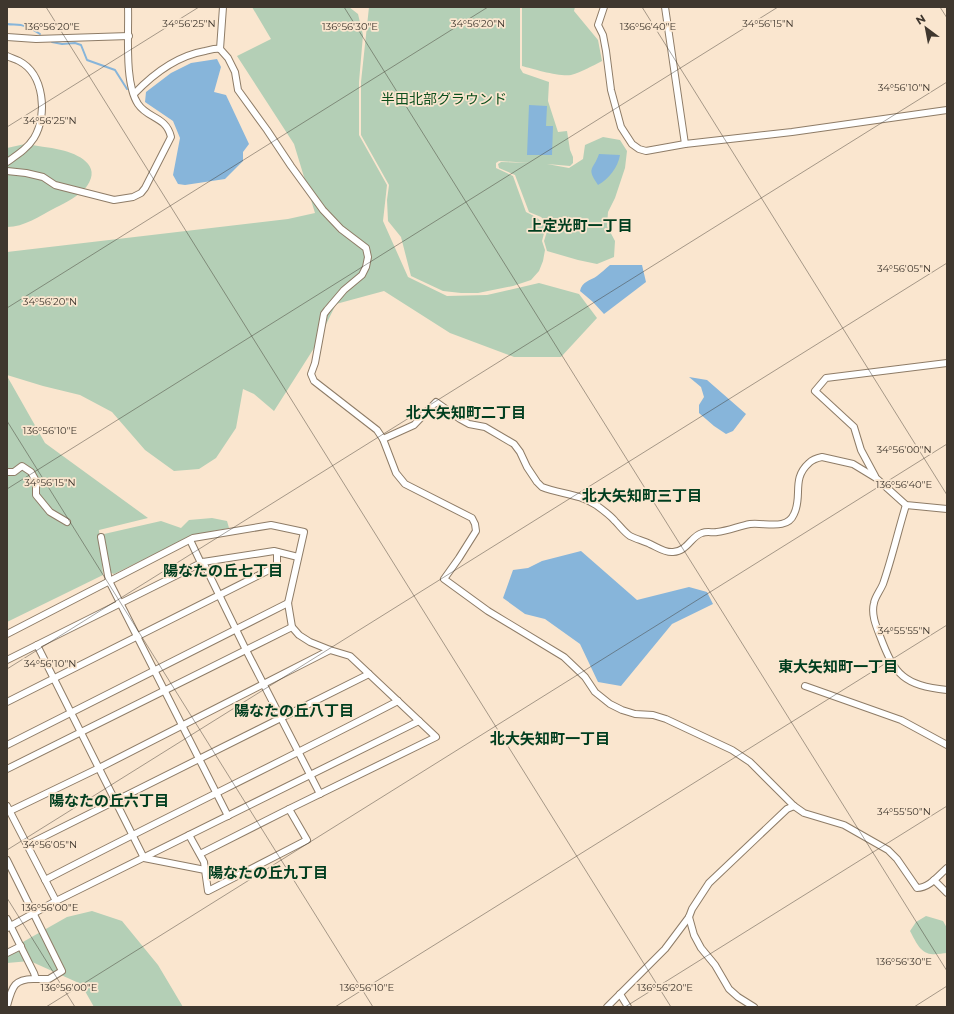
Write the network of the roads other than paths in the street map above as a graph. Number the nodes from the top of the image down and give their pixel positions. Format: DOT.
graph roads {
  1 [pos="128,7"];
  2 [pos="222,7"];
  3 [pos="604,7"];
  4 [pos="665,7"];
  5 [pos="7,36"];
  6 [pos="129,36"];
  7 [pos="220,49"];
  8 [pos="7,56"];
  9 [pos="134,94"];
  10 [pos="947,110"];
  11 [pos="685,144"];
  12 [pos="7,162"];
  13 [pos="7,171"];
  14 [pos="947,363"];
  15 [pos="383,439"];
  16 [pos="7,472"];
  17 [pos="876,478"];
  18 [pos="906,505"];
  19 [pos="947,509"];
  20 [pos="67,522"];
  21 [pos="101,537"];
  22 [pos="190,540"];
  23 [pos="278,552"];
  24 [pos="298,557"];
  25 [pos="202,562"];
  26 [pos="110,581"];
  27 [pos="219,596"];
  28 [pos="120,603"];
  29 [pos="288,603"];
  30 [pos="292,627"];
  31 [pos="235,628"];
  32 [pos="7,634"];
  33 [pos="138,636"];
  34 [pos="37,646"];
  35 [pos="246,650"];
  36 [pos="330,650"];
  37 [pos="7,660"];
  38 [pos="155,670"];
  39 [pos="369,674"];
  40 [pos="54,680"];
  41 [pos="264,685"];
  42 [pos="804,686"];
  43 [pos="947,690"];
  44 [pos="165,691"];
  45 [pos="398,701"];
  46 [pos="7,702"];
  47 [pos="71,712"];
  48 [pos="281,719"];
  49 [pos="419,721"];
  50 [pos="182,725"];
  51 [pos="81,733"];
  52 [pos="7,745"];
  53 [pos="947,746"];
  54 [pos="298,753"];
  55 [pos="199,759"];
  56 [pos="7,767"];
  57 [pos="99,768"];
  58 [pos="310,775"];
  59 [pos="216,793"];
  60 [pos="320,794"];
  61 [pos="116,802"];
  62 [pos="794,806"];
  63 [pos="8,808"];
  64 [pos="289,809"];
  65 [pos="228,816"];
  66 [pos="133,835"];
  67 [pos="189,836"];
  68 [pos="27,845"];
  69 [pos="200,854"];
  70 [pos="144,858"];
  71 [pos="7,860"];
  72 [pos="947,868"];
  73 [pos="205,870"];
  74 [pos="45,880"];
  75 [pos="934,880"];
  76 [pos="947,893"];
  77 [pos="56,901"];
  78 [pos="34,913"];
  79 [pos="689,917"];
  80 [pos="7,919"];
  81 [pos="9,927"];
  82 [pos="21,946"];
  83 [pos="7,953"];
  84 [pos="36,979"];
  85 [pos="620,994"];
  86 [pos="8,995"];
  87 [pos="7,1006"];
  88 [pos="607,1007"];
  89 [pos="628,1007"];
  90 [pos="754,1007"];
  1 -- 6 [label="street"];
  2 -- 7 [label="street"];
  3 -- 11 [label="street"];
  4 -- 11 [label="street"];
  5 -- 6 [label="street"];
  6 -- 9 [label="street"];
  7 -- 9 [label="street"];
  7 -- 15 [label="street"];
  8 -- 12 [label="street"];
  9 -- 13 [label="street"];
  10 -- 11 [label="street"];
  14 -- 17 [label="street"];
  15 -- 17 [label="street"];
  15 -- 62 [label="street"];
  16 -- 20 [label="street"];
  17 -- 18 [label="street"];
  18 -- 19 [label="street"];
  18 -- 43 [label="street"];
  21 -- 26 [label="street"];
  22 -- 24 [label="street"];
  22 -- 25 [label="street"];
  22 -- 26 [label="street"];
  23 -- 24 [label="street"];
  23 -- 25 [label="street"];
  23 -- 27 [label="street"];
  24 -- 29 [label="street"];
  25 -- 27 [label="street"];
  25 -- 28 [label="street"];
  26 -- 28 [label="street"];
  26 -- 32 [label="street"];
  27 -- 31 [label="street"];
  27 -- 33 [label="street"];
  28 -- 33 [label="street"];
  28 -- 34 [label="street"];
  29 -- 30 [label="street"];
  29 -- 31 [label="street"];
  30 -- 35 [label="street"];
  30 -- 36 [label="street"];
  31 -- 35 [label="street"];
  31 -- 38 [label="street"];
  33 -- 38 [label="street"];
  33 -- 40 [label="street"];
  34 -- 37 [label="street"];
  34 -- 40 [label="street"];
  35 -- 41 [label="street"];
  35 -- 44 [label="street"];
  36 -- 39 [label="street"];
  36 -- 41 [label="street"];
  38 -- 44 [label="street"];
  38 -- 47 [label="street"];
  39 -- 45 [label="street"];
  39 -- 48 [label="street"];
  40 -- 46 [label="street"];
  40 -- 47 [label="street"];
  41 -- 48 [label="street"];
  41 -- 50 [label="street"];
  42 -- 53 [label="street"];
  44 -- 50 [label="street"];
  44 -- 51 [label="street"];
  45 -- 49 [label="street"];
  45 -- 54 [label="street"];
  47 -- 51 [label="street"];
  47 -- 52 [label="street"];
  48 -- 54 [label="street"];
  48 -- 55 [label="street"];
  49 -- 58 [label="street"];
  49 -- 60 [label="street"];
  50 -- 55 [label="street"];
  50 -- 57 [label="street"];
  51 -- 56 [label="street"];
  51 -- 57 [label="street"];
  54 -- 58 [label="street"];
  54 -- 59 [label="street"];
  55 -- 59 [label="street"];
  55 -- 61 [label="street"];
  57 -- 61 [label="street"];
  57 -- 63 [label="street"];
  58 -- 60 [label="street"];
  58 -- 65 [label="street"];
  59 -- 65 [label="street"];
  59 -- 66 [label="street"];
  60 -- 64 [label="street"];
  61 -- 66 [label="street"];
  61 -- 68 [label="street"];
  62 -- 75 [label="street"];
  62 -- 79 [label="street"];
  63 -- 68 [label="street"];
  64 -- 69 [label="street"];
  64 -- 73 [label="street"];
  65 -- 67 [label="street"];
  66 -- 70 [label="street"];
  66 -- 74 [label="street"];
  67 -- 69 [label="street"];
  67 -- 70 [label="street"];
  68 -- 74 [label="street"];
  69 -- 73 [label="street"];
  70 -- 73 [label="street"];
  70 -- 77 [label="street"];
  71 -- 78 [label="street"];
  72 -- 75 [label="street"];
  74 -- 77 [label="street"];
  75 -- 76 [label="street"];
  77 -- 78 [label="street"];
  78 -- 81 [label="street"];
  78 -- 84 [label="street"];
  79 -- 85 [label="street"];
  79 -- 90 [label="street"];
  80 -- 81 [label="street"];
  81 -- 82 [label="street"];
  82 -- 83 [label="street"];
  82 -- 84 [label="street"];
  84 -- 86 [label="street"];
  85 -- 88 [label="street"];
  85 -- 89 [label="street"];
  86 -- 87 [label="street"];
}
